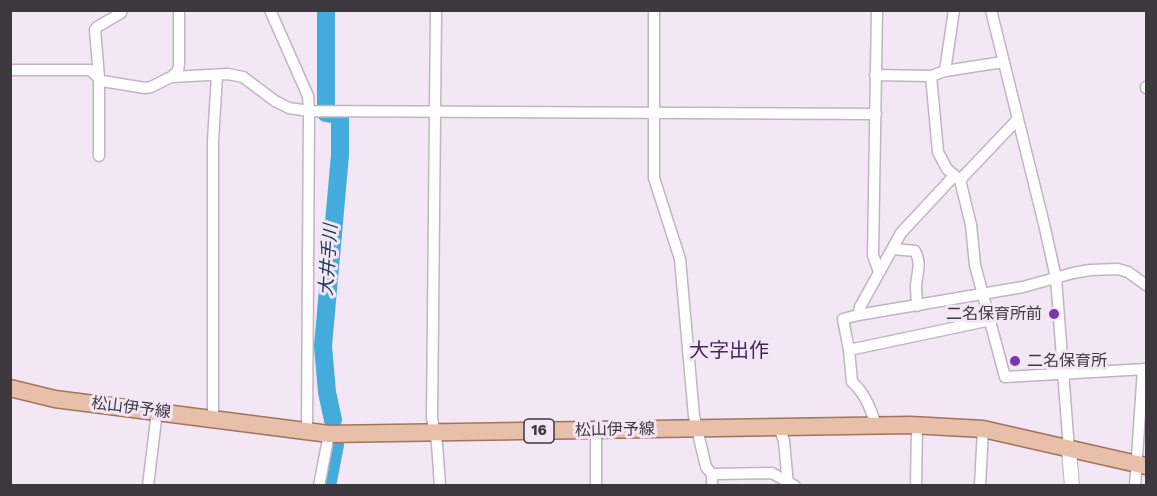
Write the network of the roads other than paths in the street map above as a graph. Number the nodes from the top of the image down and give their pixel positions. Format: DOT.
graph roads {
  1 [pos="122,10"];
  2 [pos="270,10"];
  3 [pos="436,10"];
  4 [pos="654,10"];
  5 [pos="877,10"];
  6 [pos="954,10"];
  7 [pos="991,10"];
  8 [pos="179,11"];
  9 [pos="1003,62"];
  10 [pos="10,70"];
  11 [pos="945,71"];
  12 [pos="217,75"];
  13 [pos="875,75"];
  14 [pos="931,76"];
  15 [pos="171,77"];
  16 [pos="99,78"];
  17 [pos="309,111"];
  18 [pos="435,113"];
  19 [pos="653,113"];
  20 [pos="876,114"];
  21 [pos="1017,120"];
  22 [pos="99,156"];
  23 [pos="957,178"];
  24 [pos="893,249"];
  25 [pos="879,272"];
  26 [pos="1056,278"];
  27 [pos="1146,285"];
  28 [pos="984,293"];
  29 [pos="917,306"];
  30 [pos="858,315"];
  31 [pos="991,320"];
  32 [pos="849,350"];
  33 [pos="1145,369"];
  34 [pos="1064,373"];
  35 [pos="10,388"];
  36 [pos="157,411"];
  37 [pos="213,419"];
  38 [pos="876,425"];
  39 [pos="917,425"];
  40 [pos="779,427"];
  41 [pos="698,429"];
  42 [pos="983,429"];
  43 [pos="596,430"];
  44 [pos="307,431"];
  45 [pos="435,433"];
  46 [pos="329,434"];
  47 [pos="1069,450"];
  48 [pos="1142,466"];
  49 [pos="712,480"];
  50 [pos="1071,484"];
  51 [pos="791,485"];
  52 [pos="148,486"];
  53 [pos="319,486"];
  54 [pos="440,486"];
  55 [pos="597,486"];
  56 [pos="916,486"];
  57 [pos="980,486"];
  58 [pos="1135,486"];
  1 -- 16 [label="street"];
  2 -- 17 [label="street"];
  3 -- 18 [label="street"];
  4 -- 19 [label="street"];
  5 -- 13 [label="street"];
  6 -- 11 [label="street"];
  7 -- 9 [label="street"];
  8 -- 15 [label="street"];
  9 -- 11 [label="street"];
  9 -- 21 [label="street"];
  10 -- 16 [label="street"];
  11 -- 14 [label="street"];
  12 -- 15 [label="street"];
  12 -- 17 [label="street"];
  12 -- 37 [label="street"];
  13 -- 14 [label="street"];
  13 -- 20 [label="street"];
  14 -- 23 [label="street"];
  15 -- 16 [label="street"];
  16 -- 22 [label="street"];
  17 -- 18 [label="street"];
  17 -- 44 [label="street"];
  18 -- 19 [label="street"];
  18 -- 45 [label="street"];
  19 -- 20 [label="street"];
  19 -- 41 [label="street"];
  20 -- 25 [label="street"];
  21 -- 23 [label="street"];
  21 -- 26 [label="street"];
  23 -- 24 [label="street"];
  23 -- 28 [label="street"];
  24 -- 25 [label="street"];
  24 -- 29 [label="street"];
  25 -- 30 [label="street"];
  26 -- 27 [label="street"];
  26 -- 28 [label="street"];
  26 -- 34 [label="street"];
  28 -- 29 [label="street"];
  28 -- 31 [label="street"];
  29 -- 30 [label="street"];
  30 -- 32 [label="street"];
  31 -- 32 [label="street"];
  31 -- 34 [label="street"];
  32 -- 38 [label="street"];
  33 -- 34 [label="street"];
  33 -- 48 [label="street"];
  34 -- 47 [label="street"];
  35 -- 36 [label="main road, 松山伊予線 / 16"];
  36 -- 37 [label="main road, 松山伊予線 / 16"];
  36 -- 52 [label="street"];
  37 -- 44 [label="main road, 松山伊予線 / 16"];
  38 -- 39 [label="main road, 松山伊予線 / 16"];
  38 -- 40 [label="main road, 松山伊予線 / 16"];
  39 -- 42 [label="main road, 松山伊予線 / 16"];
  39 -- 56 [label="street"];
  40 -- 41 [label="main road, 松山伊予線 / 16"];
  40 -- 51 [label="street"];
  41 -- 43 [label="main road, 松山伊予線 / 16"];
  41 -- 49 [label="street"];
  42 -- 47 [label="main road, 松山伊予線 / 16"];
  42 -- 57 [label="street"];
  43 -- 45 [label="main road, 松山伊予線 / 16"];
  43 -- 55 [label="street"];
  44 -- 46 [label="main road, 松山伊予線 / 16"];
  45 -- 46 [label="main road, 松山伊予線 / 16"];
  45 -- 54 [label="street"];
  46 -- 53 [label="street"];
  47 -- 48 [label="main road, 松山伊予線 / 16"];
  47 -- 50 [label="main road"];
  48 -- 58 [label="street"];
  49 -- 51 [label="street"];
}
